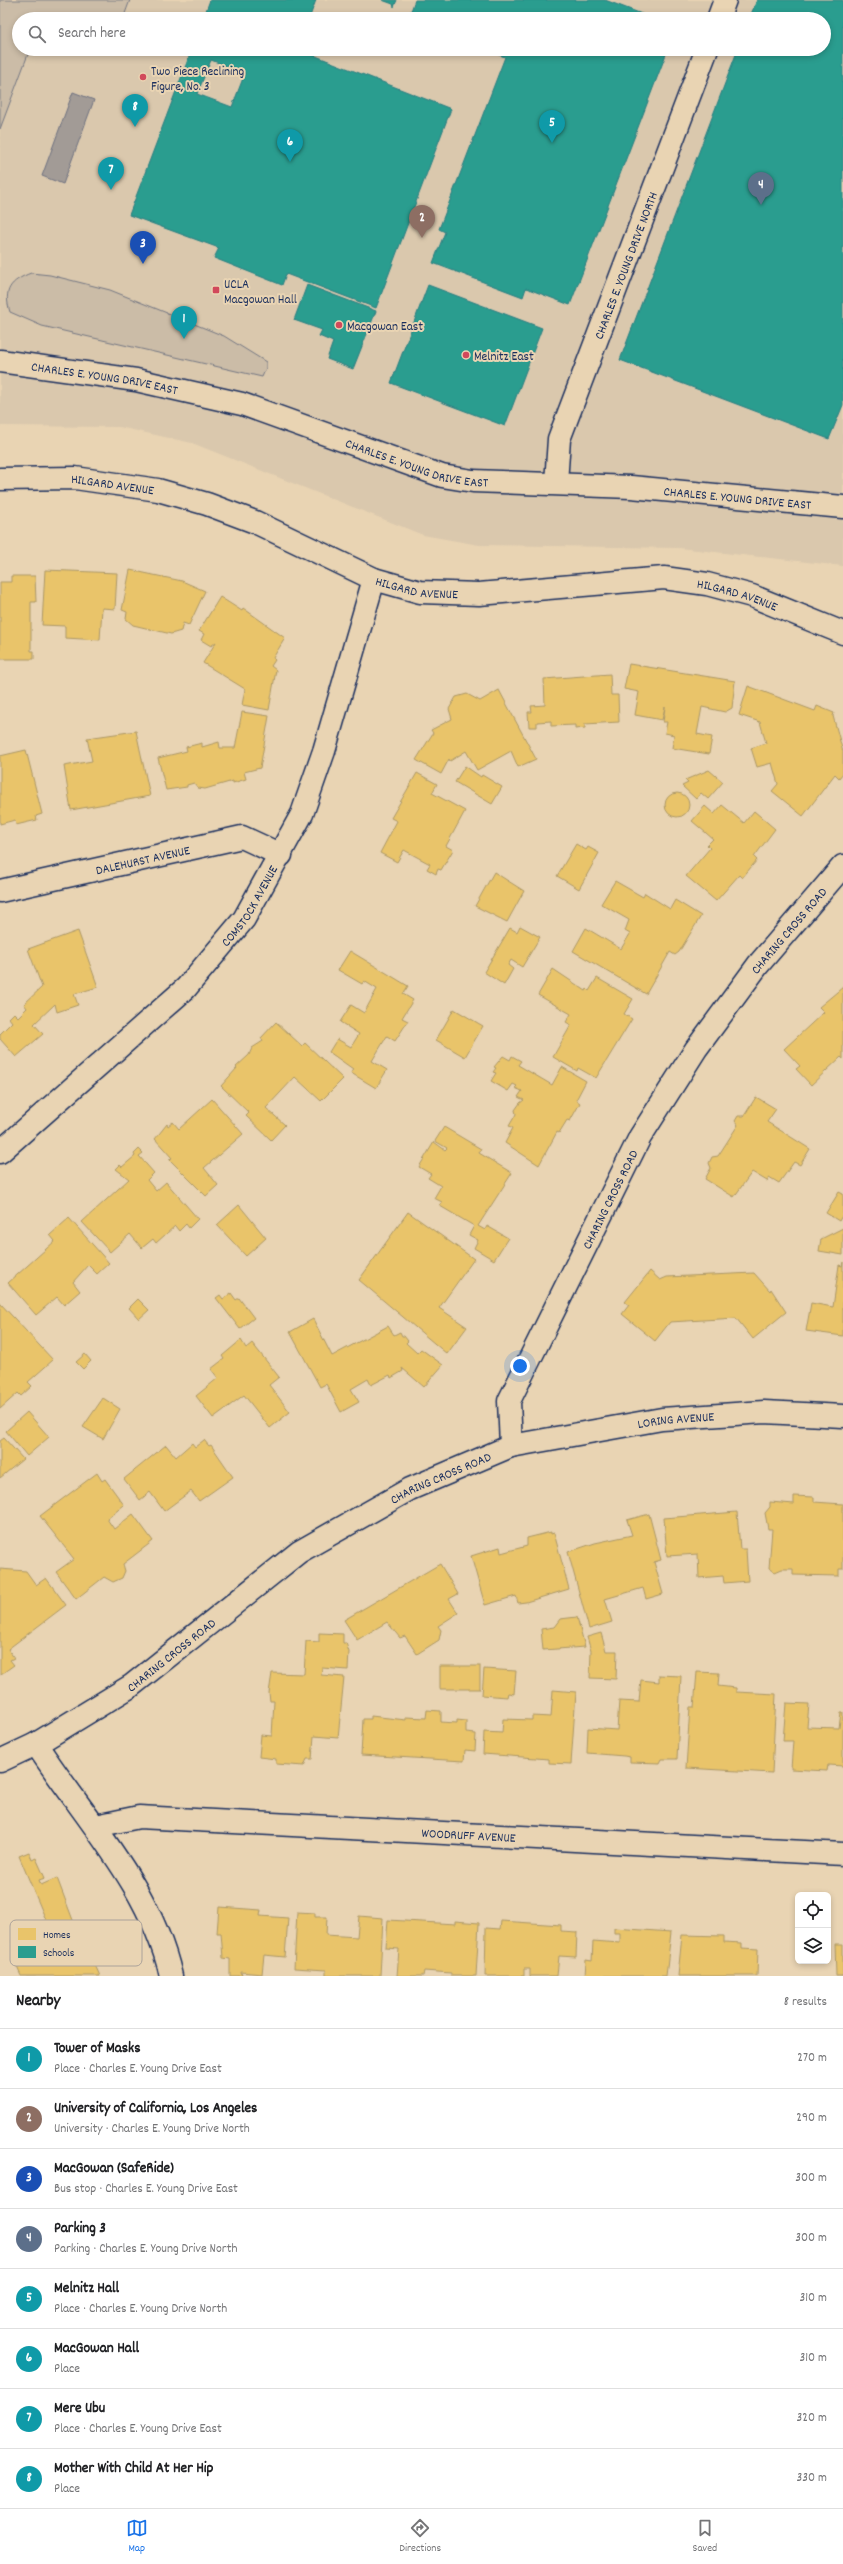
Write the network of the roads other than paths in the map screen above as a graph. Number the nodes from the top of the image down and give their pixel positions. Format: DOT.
graph roads {
  1 [pos="725,0"];
  2 [pos="721,12"];
  3 [pos="704,56"];
  4 [pos="0,361"];
  5 [pos="0,479"];
  6 [pos="556,483"];
  7 [pos="843,507"];
  8 [pos="374,579"];
  9 [pos="843,633"];
  10 [pos="281,855"];
  11 [pos="843,866"];
  12 [pos="0,891"];
  13 [pos="0,1152"];
  14 [pos="843,1416"];
  15 [pos="511,1446"];
  16 [pos="36,1744"];
  17 [pos="0,1761"];
  18 [pos="96,1826"];
  19 [pos="843,1854"];
  20 [pos="171,1976"];
  1 -- 2 [label="street"];
  3 -- 6 [label="street, CHARLES E. YOUNG DRIVE NORTH"];
  4 -- 6 [label="street, CHARLES E. YOUNG DRIVE EAST"];
  5 -- 8 [label="street, HILGARD AVENUE"];
  6 -- 7 [label="street, CHARLES E. YOUNG DRIVE EAST"];
  8 -- 9 [label="street, HILGARD AVENUE"];
  8 -- 10 [label="street, COMSTOCK AVENUE"];
  10 -- 12 [label="street, DALEHURST AVENUE"];
  10 -- 13 [label="street, COMSTOCK AVENUE"];
  11 -- 15 [label="street, CHARING CROSS ROAD"];
  14 -- 15 [label="street, LORING AVENUE"];
  15 -- 16 [label="street, CHARING CROSS ROAD"];
  16 -- 17 [label="street"];
  16 -- 18 [label="street"];
  18 -- 19 [label="street, WOODRUFF AVENUE"];
  18 -- 20 [label="street"];
}
